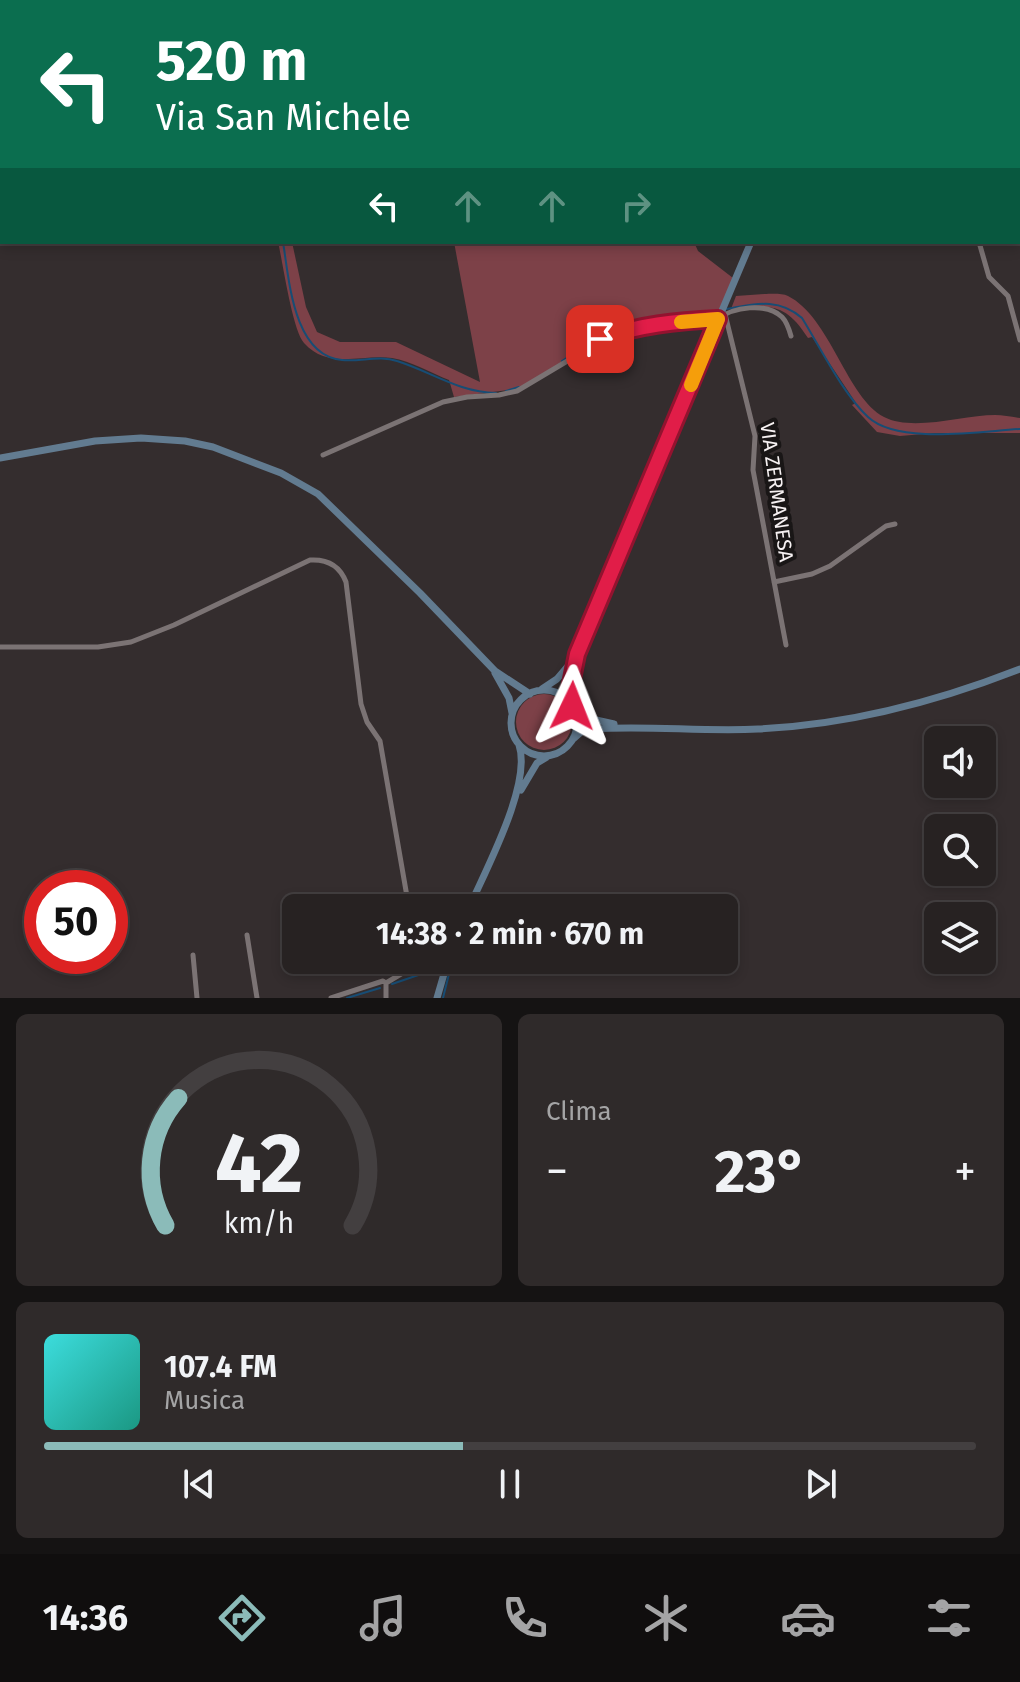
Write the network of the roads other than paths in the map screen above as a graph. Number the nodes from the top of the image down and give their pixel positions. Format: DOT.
graph roads {
  1 [pos="750,244"];
  2 [pos="980,244"];
  3 [pos="722,313"];
  4 [pos="791,336"];
  5 [pos="1020,340"];
  6 [pos="323,455"];
  7 [pos="0,458"];
  8 [pos="895,524"];
  9 [pos="774,582"];
  10 [pos="786,645"];
  11 [pos="0,647"];
  12 [pos="577,654"];
  13 [pos="1020,669"];
  14 [pos="495,671"];
  15 [pos="532,693"];
  16 [pos="573,708"];
  17 [pos="512,717"];
  18 [pos="628,727"];
  19 [pos="573,739"];
  20 [pos="518,744"];
  21 [pos="552,755"];
  22 [pos="514,803"];
  23 [pos="407,894"];
  24 [pos="475,894"];
  25 [pos="247,935"];
  26 [pos="193,955"];
  27 [pos="401,974"];
  28 [pos="442,974"];
  29 [pos="386,983"];
  30 [pos="197,998"];
  31 [pos="257,998"];
  32 [pos="331,998"];
  33 [pos="386,998"];
  34 [pos="437,998"];
  1 -- 3 [label="main road"];
  2 -- 5 [label="street"];
  3 -- 4 [label="street"];
  3 -- 6 [label="street"];
  3 -- 9 [label="street, VIA ZERMANESA"];
  3 -- 12 [label="main road"];
  7 -- 14 [label="main road"];
  8 -- 9 [label="street, VIA ZERMANESA"];
  9 -- 10 [label="street, VIA ZERMANESA"];
  11 -- 23 [label="street"];
  12 -- 15 [label="main road"];
  12 -- 16 [label="main road"];
  13 -- 18 [label="main road"];
  14 -- 15 [label="main road"];
  14 -- 17 [label="main road"];
  15 -- 16 [label="main road"];
  15 -- 17 [label="main road"];
  16 -- 18 [label="main road"];
  16 -- 19 [label="main road"];
  17 -- 20 [label="main road"];
  18 -- 19 [label="main road"];
  19 -- 21 [label="main road"];
  20 -- 21 [label="main road"];
  20 -- 22 [label="main road"];
  21 -- 22 [label="main road"];
  22 -- 24 [label="main road"];
  25 -- 31 [label="street"];
  26 -- 30 [label="street"];
  27 -- 29 [label="street"];
  28 -- 34 [label="main road"];
  29 -- 32 [label="street"];
  29 -- 33 [label="street"];
}
